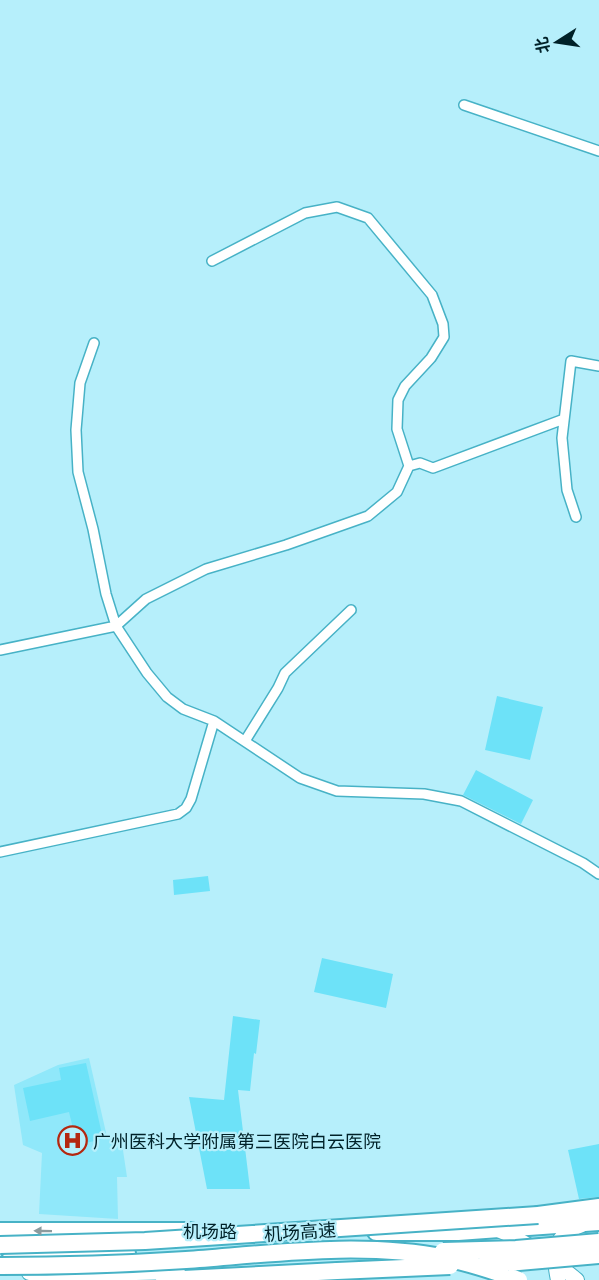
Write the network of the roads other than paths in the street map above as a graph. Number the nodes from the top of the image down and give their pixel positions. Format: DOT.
graph roads {
  1 [pos="464,105"];
  2 [pos="599,151"];
  3 [pos="212,261"];
  4 [pos="94,343"];
  5 [pos="599,366"];
  6 [pos="564,419"];
  7 [pos="409,466"];
  8 [pos="576,517"];
  9 [pos="351,610"];
  10 [pos="117,626"];
  11 [pos="0,650"];
  12 [pos="214,721"];
  13 [pos="245,741"];
  14 [pos="0,852"];
  15 [pos="599,874"];
  16 [pos="599,1209"];
  17 [pos="593,1222"];
  18 [pos="498,1230"];
  19 [pos="0,1231"];
  20 [pos="458,1232"];
  21 [pos="599,1242"];
  22 [pos="0,1245"];
  23 [pos="599,1257"];
  24 [pos="0,1262"];
  25 [pos="555,1262"];
  26 [pos="458,1264"];
  27 [pos="0,1266"];
  28 [pos="0,1271"];
  29 [pos="164,1280"];
  30 [pos="519,1280"];
  31 [pos="525,1280"];
  32 [pos="558,1280"];
  33 [pos="576,1280"];
  1 -- 2 [label="street"];
  3 -- 7 [label="street"];
  4 -- 10 [label="street"];
  5 -- 6 [label="street"];
  6 -- 7 [label="street"];
  6 -- 8 [label="street"];
  7 -- 10 [label="street"];
  9 -- 13 [label="street"];
  10 -- 11 [label="street"];
  10 -- 12 [label="street"];
  12 -- 13 [label="street"];
  12 -- 14 [label="street"];
  13 -- 15 [label="street"];
  16 -- 22 [label="highway, 机场高速, bridge"];
  17 -- 18 [label="highway, 机场路"];
  17 -- 25 [label="main road"];
  18 -- 20 [label="highway, 机场路"];
  18 -- 25 [label="main road"];
  20 -- 19 [label="highway, 机场路, one-way"];
  20 -- 26 [label="highway"];
  21 -- 24 [label="highway, bridge"];
  23 -- 25 [label="main road"];
  23 -- 29 [label="highway, bridge"];
  25 -- 26 [label="main road"];
  25 -- 32 [label="main road"];
  25 -- 33 [label="main road"];
  26 -- 28 [label="main road"];
  26 -- 31 [label="main road"];
  27 -- 30 [label="highway, 机场高速, bridge"];
}
